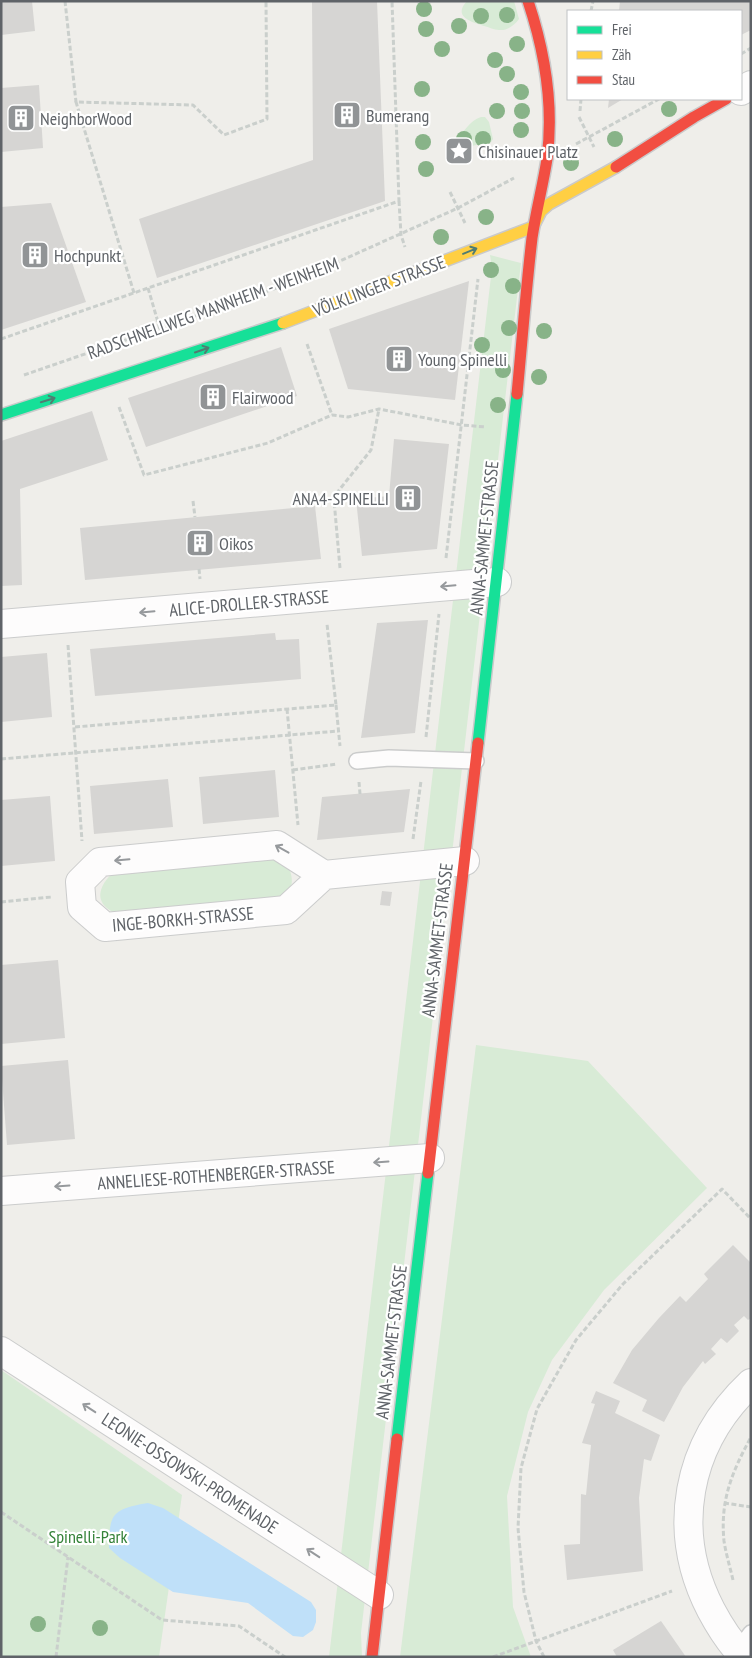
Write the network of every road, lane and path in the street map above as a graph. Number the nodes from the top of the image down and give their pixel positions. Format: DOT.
graph roads {
  1 [pos="66,1"];
  2 [pos="266,1"];
  3 [pos="392,1"];
  4 [pos="528,1"];
  5 [pos="581,100"];
  6 [pos="657,100"];
  7 [pos="724,100"];
  8 [pos="76,102"];
  9 [pos="589,138"];
  10 [pos="546,160"];
  11 [pos="608,172"];
  12 [pos="450,192"];
  13 [pos="399,201"];
  14 [pos="458,208"];
  15 [pos="533,227"];
  16 [pos="402,235"];
  17 [pos="476,248"];
  18 [pos="414,273"];
  19 [pos="148,288"];
  20 [pos="134,293"];
  21 [pos="298,318"];
  22 [pos="160,329"];
  23 [pos="1,339"];
  24 [pos="170,361"];
  25 [pos="20,377"];
  26 [pos="109,381"];
  27 [pos="379,410"];
  28 [pos="1,415"];
  29 [pos="332,415"];
  30 [pos="514,430"];
  31 [pos="193,501"];
  32 [pos="195,517"];
  33 [pos="497,582"];
  34 [pos="333,595"];
  35 [pos="66,620"];
  36 [pos="1,624"];
  37 [pos="336,705"];
  38 [pos="287,709"];
  39 [pos="75,727"];
  40 [pos="338,730"];
  41 [pos="290,735"];
  42 [pos="76,754"];
  43 [pos="1,759"];
  44 [pos="476,761"];
  45 [pos="350,762"];
  46 [pos="293,770"];
  47 [pos="290,854"];
  48 [pos="465,861"];
  49 [pos="324,875"];
  50 [pos="85,882"];
  51 [pos="1,902"];
  52 [pos="430,1158"];
  53 [pos="1,1191"];
  54 [pos="751,1219"];
  55 [pos="1,1351"];
  56 [pos="751,1383"];
  57 [pos="751,1437"];
  58 [pos="1,1512"];
  59 [pos="68,1557"];
  60 [pos="733,1580"];
  61 [pos="698,1581"];
  62 [pos="379,1595"];
  63 [pos="536,1641"];
  64 [pos="744,1647"];
  65 [pos="56,1657"];
  66 [pos="285,1657"];
  67 [pos="372,1657"];
  68 [pos="493,1657"];
  69 [pos="544,1657"];
  1 -- 8 [label="path"];
  2 -- 8 [label="path"];
  3 -- 13 [label="path"];
  4 -- 10 [label="street"];
  5 -- 9 [label="path"];
  6 -- 9 [label="path, RADSCHNELLWEG MANNHEIM - WEINHEIM"];
  7 -- 11 [label="street"];
  8 -- 20 [label="path"];
  9 -- 10 [label="path, RADSCHNELLWEG MANNHEIM - WEINHEIM"];
  9 -- 11 [label="path"];
  10 -- 14 [label="path, RADSCHNELLWEG MANNHEIM - WEINHEIM"];
  10 -- 15 [label="street"];
  11 -- 15 [label="street"];
  12 -- 14 [label="path"];
  13 -- 16 [label="path"];
  13 -- 19 [label="path"];
  14 -- 16 [label="path, RADSCHNELLWEG MANNHEIM - WEINHEIM"];
  14 -- 17 [label="path"];
  15 -- 17 [label="street, VÖLKLINGER STRASSE"];
  15 -- 30 [label="street, ANNA-SAMMET-STRASSE"];
  16 -- 18 [label="path"];
  16 -- 22 [label="path, RADSCHNELLWEG MANNHEIM - WEINHEIM"];
  18 -- 17 [label="street, VÖLKLINGER STRASSE, one-way"];
  18 -- 21 [label="street, VÖLKLINGER STRASSE"];
  19 -- 20 [label="path"];
  19 -- 22 [label="path"];
  20 -- 23 [label="path"];
  24 -- 21 [label="street, VÖLKLINGER STRASSE, one-way"];
  21 -- 29 [label="path"];
  22 -- 24 [label="path"];
  22 -- 25 [label="path, RADSCHNELLWEG MANNHEIM - WEINHEIM"];
  24 -- 26 [label="street, VÖLKLINGER STRASSE"];
  28 -- 26 [label="street, VÖLKLINGER STRASSE, one-way"];
  26 -- 29 [label="path"];
  27 -- 29 [label="path"];
  27 -- 30 [label="path"];
  27 -- 34 [label="path"];
  30 -- 33 [label="street, ANNA-SAMMET-STRASSE"];
  31 -- 32 [label="path"];
  33 -- 34 [label="street, ALICE-DROLLER-STRASSE, one-way"];
  33 -- 44 [label="street, ANNA-SAMMET-STRASSE"];
  34 -- 35 [label="street, ALICE-DROLLER-STRASSE, one-way"];
  34 -- 37 [label="path"];
  35 -- 36 [label="street, ALICE-DROLLER-STRASSE"];
  35 -- 39 [label="path"];
  37 -- 38 [label="path"];
  37 -- 40 [label="path"];
  38 -- 39 [label="path"];
  38 -- 41 [label="path"];
  39 -- 42 [label="path"];
  40 -- 41 [label="path"];
  40 -- 45 [label="path"];
  41 -- 42 [label="path"];
  41 -- 46 [label="path"];
  42 -- 43 [label="path"];
  42 -- 50 [label="path"];
  44 -- 45 [label="lane"];
  44 -- 48 [label="street, ANNA-SAMMET-STRASSE"];
  45 -- 46 [label="path"];
  46 -- 47 [label="path"];
  47 -- 49 [label="street"];
  47 -- 50 [label="street, one-way"];
  48 -- 49 [label="street"];
  48 -- 52 [label="street, ANNA-SAMMET-STRASSE"];
  49 -- 50 [label="street, INGE-BORKH-STRASSE"];
  50 -- 51 [label="path"];
  52 -- 53 [label="street, ANNELIESE-ROTHENBERGER-STRASSE, one-way"];
  52 -- 62 [label="street, ANNA-SAMMET-STRASSE"];
  54 -- 63 [label="path"];
  62 -- 55 [label="street, LEONIE-OSSOWSKI-PROMENADE, one-way"];
  56 -- 61 [label="street"];
  57 -- 60 [label="path"];
  58 -- 59 [label="path"];
  59 -- 65 [label="path"];
  59 -- 66 [label="path"];
  61 -- 63 [label="path"];
  61 -- 64 [label="street"];
  62 -- 67 [label="street, ANNA-SAMMET-STRASSE"];
  63 -- 68 [label="path"];
  63 -- 69 [label="path"];
}
